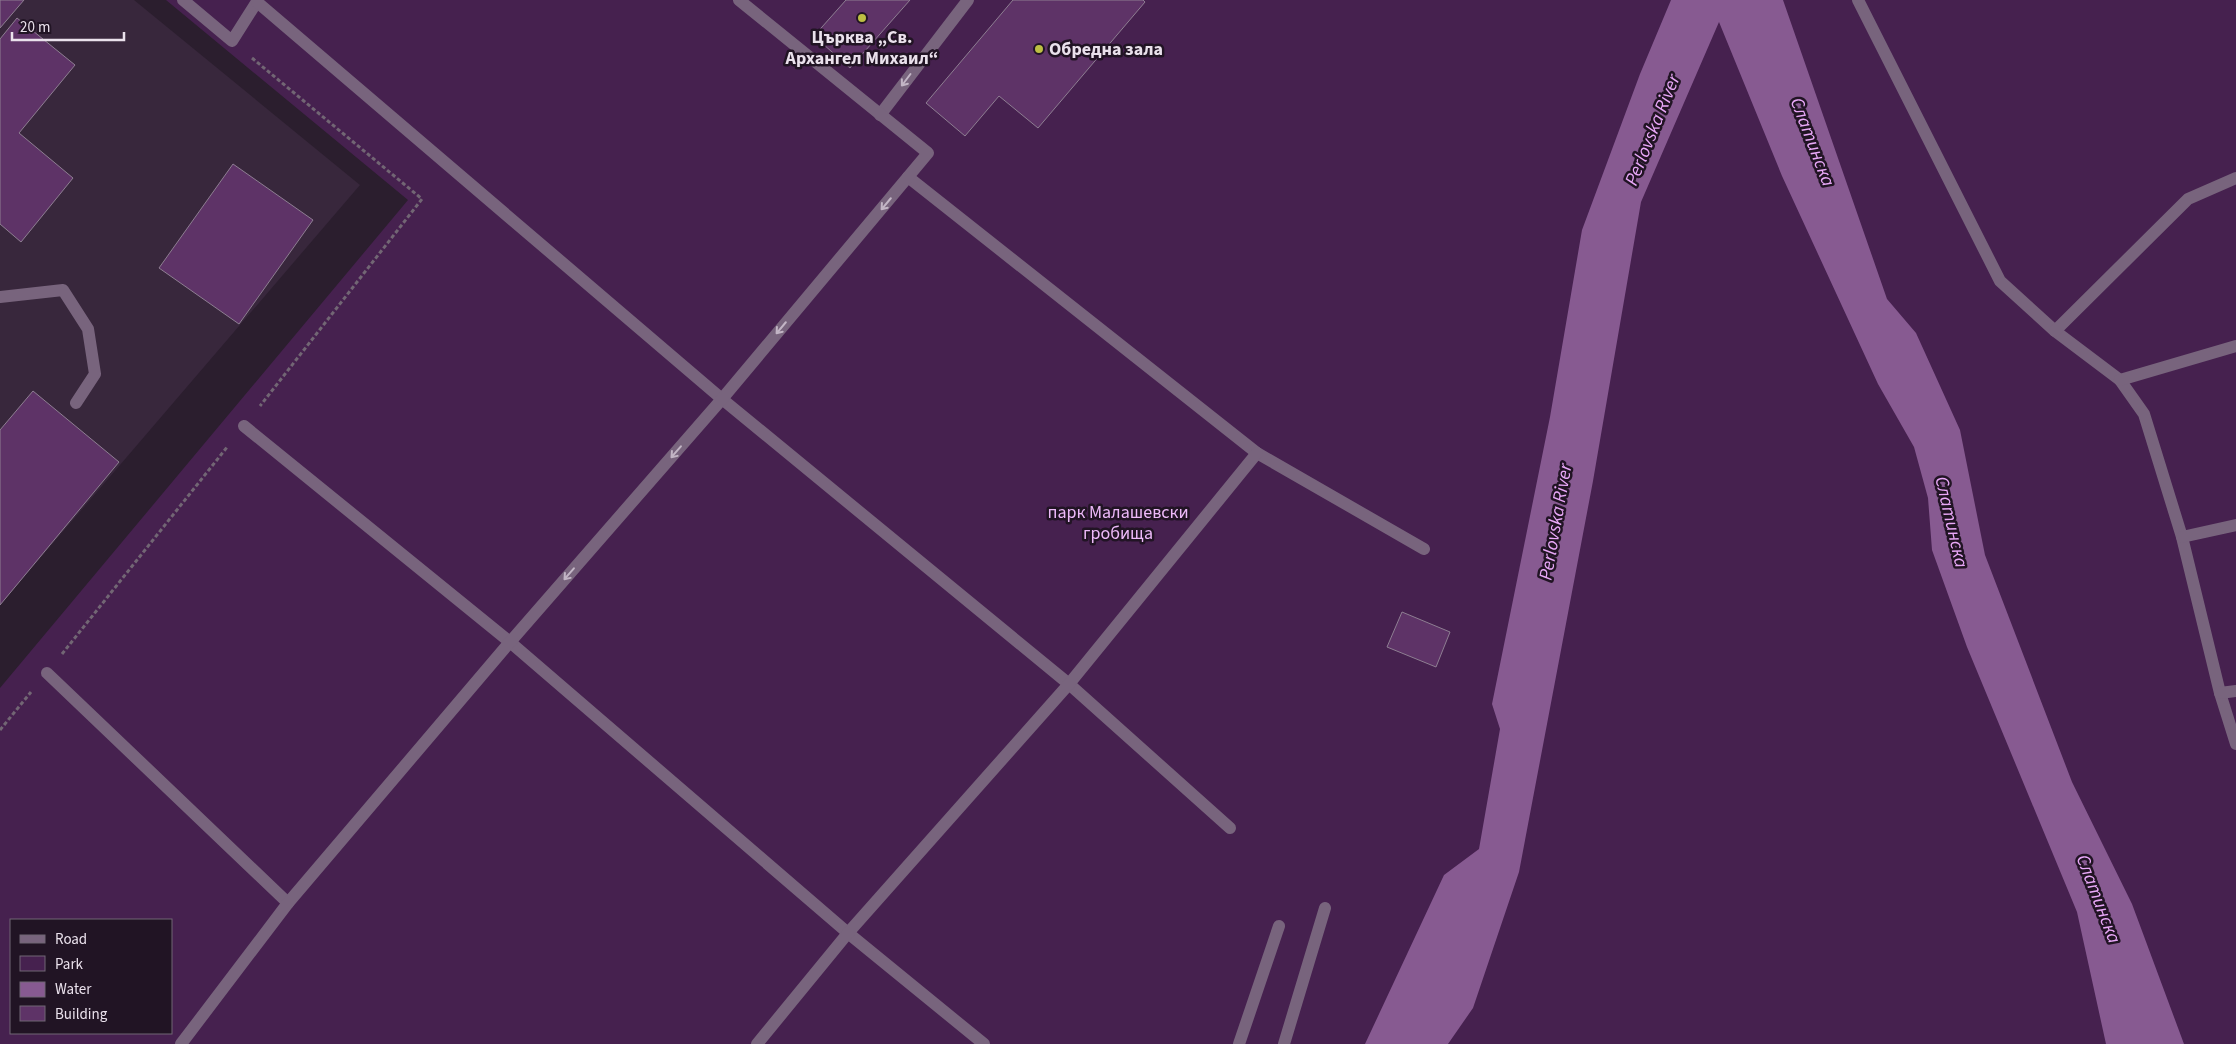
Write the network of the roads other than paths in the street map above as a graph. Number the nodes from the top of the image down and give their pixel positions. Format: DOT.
graph roads {
  1 [pos="183,0"];
  2 [pos="739,0"];
  3 [pos="968,0"];
  4 [pos="1858,0"];
  5 [pos="257,1"];
  6 [pos="880,115"];
  7 [pos="908,177"];
  8 [pos="2236,178"];
  9 [pos="0,297"];
  10 [pos="2055,331"];
  11 [pos="2236,346"];
  12 [pos="2120,380"];
  13 [pos="722,399"];
  14 [pos="76,403"];
  15 [pos="244,426"];
  16 [pos="1257,453"];
  17 [pos="2236,525"];
  18 [pos="2182,538"];
  19 [pos="1424,549"];
  20 [pos="510,642"];
  21 [pos="46,674"];
  22 [pos="1069,684"];
  23 [pos="2236,691"];
  24 [pos="2220,693"];
  25 [pos="2236,744"];
  26 [pos="1230,828"];
  27 [pos="288,903"];
  28 [pos="1325,908"];
  29 [pos="1279,926"];
  30 [pos="848,933"];
  31 [pos="181,1044"];
  32 [pos="757,1044"];
  33 [pos="984,1044"];
  34 [pos="1238,1044"];
  35 [pos="1284,1044"];
  1 -- 5 [label="lane"];
  2 -- 6 [label="lane"];
  3 -- 6 [label="lane, one-way"];
  4 -- 10 [label="lane"];
  5 -- 13 [label="lane"];
  6 -- 7 [label="lane"];
  7 -- 13 [label="lane, one-way"];
  7 -- 16 [label="lane"];
  8 -- 10 [label="lane"];
  9 -- 14 [label="lane"];
  10 -- 12 [label="lane"];
  11 -- 12 [label="lane"];
  12 -- 18 [label="lane"];
  13 -- 20 [label="lane, one-way"];
  13 -- 22 [label="lane"];
  15 -- 20 [label="lane"];
  16 -- 19 [label="lane"];
  16 -- 22 [label="lane"];
  17 -- 18 [label="lane"];
  18 -- 24 [label="lane"];
  20 -- 27 [label="lane"];
  20 -- 30 [label="lane"];
  21 -- 27 [label="lane"];
  22 -- 26 [label="lane"];
  22 -- 30 [label="lane"];
  23 -- 24 [label="lane"];
  24 -- 25 [label="lane"];
  27 -- 31 [label="lane"];
  28 -- 35 [label="lane"];
  29 -- 34 [label="lane"];
  30 -- 32 [label="lane"];
  30 -- 33 [label="lane"];
}
